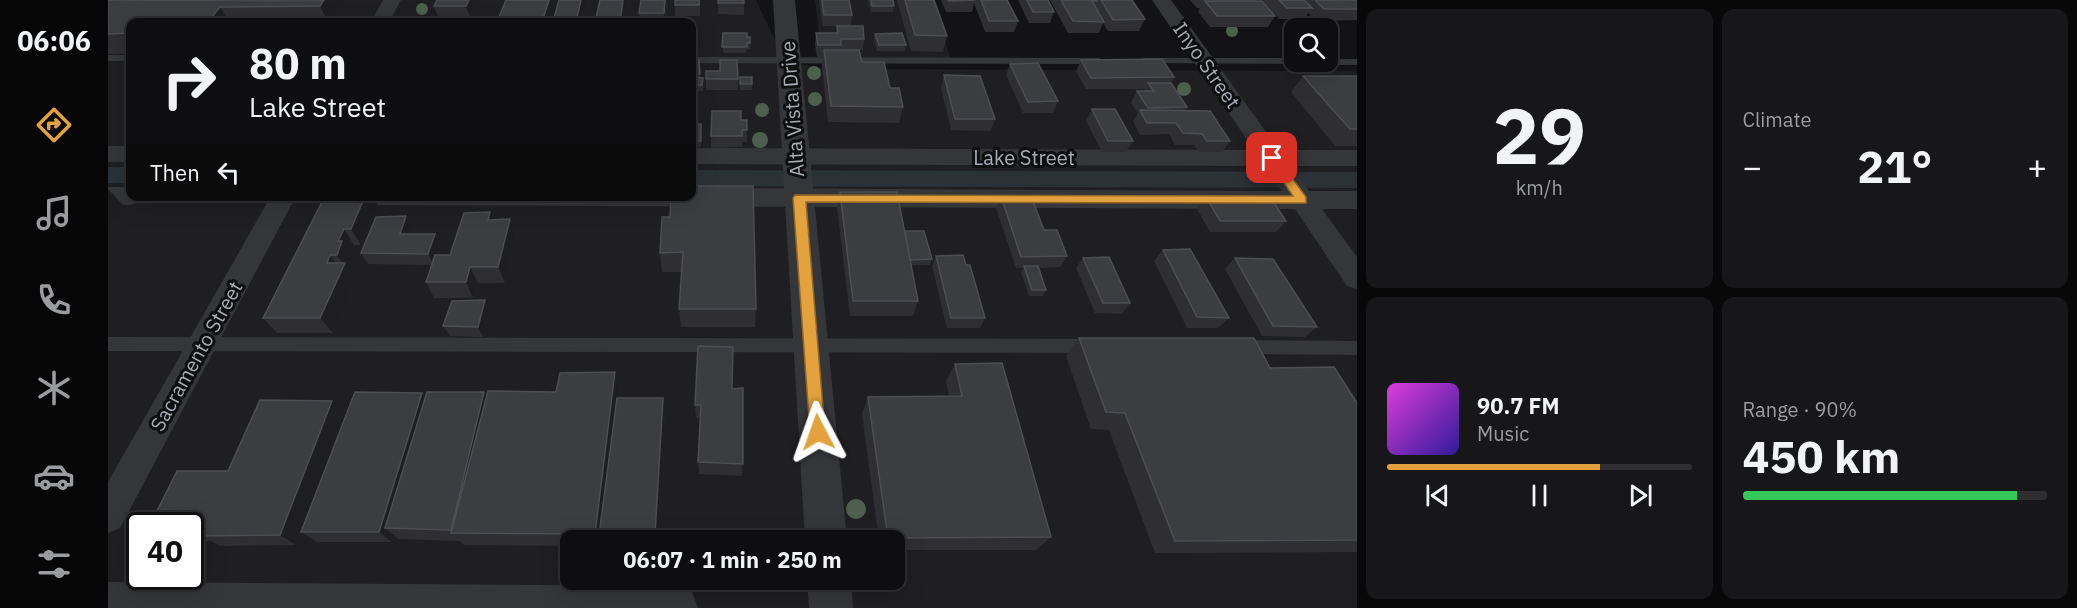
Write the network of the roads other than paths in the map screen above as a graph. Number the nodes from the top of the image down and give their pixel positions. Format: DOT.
graph roads {
  1 [pos="392,0"];
  2 [pos="784,0"];
  3 [pos="1161,0"];
  4 [pos="382,18"];
  5 [pos="108,58"];
  6 [pos="126,58"];
  7 [pos="696,60"];
  8 [pos="788,60"];
  9 [pos="1109,61"];
  10 [pos="1133,61"];
  11 [pos="1204,61"];
  12 [pos="1284,62"];
  13 [pos="1338,62"];
  14 [pos="1357,62"];
  15 [pos="108,154"];
  16 [pos="126,154"];
  17 [pos="696,156"];
  18 [pos="796,156"];
  19 [pos="1272,158"];
  20 [pos="1357,158"];
  21 [pos="108,196"];
  22 [pos="126,196"];
  23 [pos="696,198"];
  24 [pos="799,198"];
  25 [pos="1302,200"];
  26 [pos="1357,200"];
  27 [pos="281,201"];
  28 [pos="1357,278"];
  29 [pos="108,344"];
  30 [pos="202,345"];
  31 [pos="811,345"];
  32 [pos="1108,346"];
  33 [pos="1226,347"];
  34 [pos="1357,348"];
  35 [pos="108,516"];
  36 [pos="825,530"];
  37 [pos="830,590"];
  38 [pos="108,604"];
  39 [pos="676,608"];
  40 [pos="831,608"];
  1 -- 4 [label="street"];
  2 -- 8 [label="street, Alta Vista Drive"];
  3 -- 11 [label="street, Inyo Street"];
  5 -- 6 [label="lane"];
  7 -- 8 [label="lane"];
  8 -- 9 [label="lane"];
  8 -- 18 [label="street, Alta Vista Drive"];
  10 -- 11 [label="lane"];
  11 -- 12 [label="lane"];
  11 -- 19 [label="street, Inyo Street"];
  13 -- 14 [label="lane"];
  15 -- 16 [label="street"];
  17 -- 18 [label="street, Lake Street"];
  18 -- 19 [label="street, Lake Street"];
  18 -- 24 [label="street, Alta Vista Drive"];
  19 -- 20 [label="street, Lake Street"];
  19 -- 25 [label="street, Inyo Street"];
  21 -- 22 [label="street"];
  23 -- 24 [label="street"];
  24 -- 25 [label="street"];
  24 -- 31 [label="street, Alta Vista Drive"];
  25 -- 26 [label="street"];
  25 -- 28 [label="street, Inyo Street"];
  27 -- 30 [label="street, Sacramento Street"];
  29 -- 30 [label="lane"];
  30 -- 31 [label="lane"];
  30 -- 35 [label="street, Sacramento Street"];
  31 -- 32 [label="lane"];
  31 -- 36 [label="street, Alta Vista Drive"];
  33 -- 34 [label="lane"];
  37 -- 40 [label="street"];
  38 -- 39 [label="street"];
}
